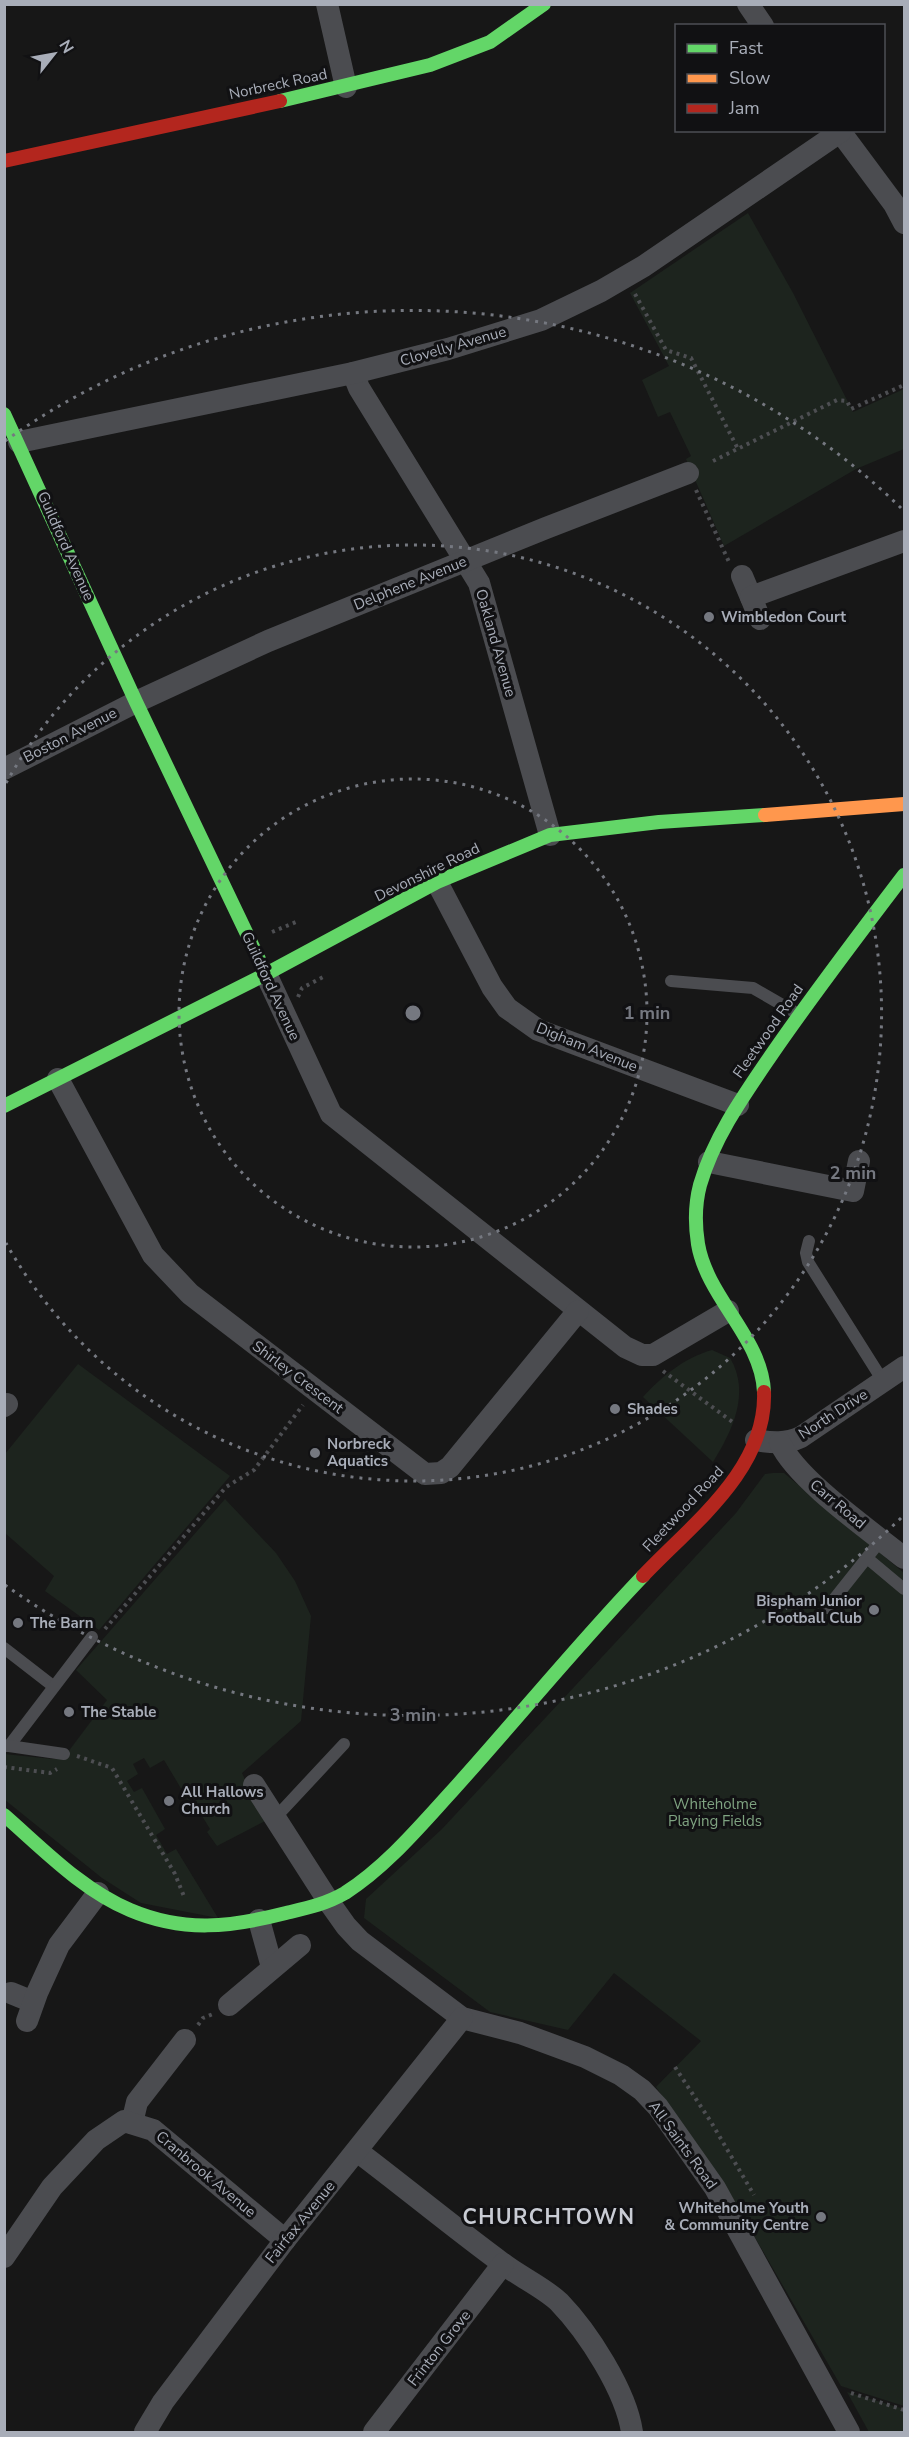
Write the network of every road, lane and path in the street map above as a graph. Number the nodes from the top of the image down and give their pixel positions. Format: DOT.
graph roads {
  1 [pos="327,4"];
  2 [pos="544,4"];
  3 [pos="748,4"];
  4 [pos="762,24"];
  5 [pos="346,87"];
  6 [pos="839,132"];
  7 [pos="841,132"];
  8 [pos="4,160"];
  9 [pos="904,223"];
  10 [pos="625,278"];
  11 [pos="353,373"];
  12 [pos="904,385"];
  13 [pos="4,414"];
  14 [pos="19,442"];
  15 [pos="738,449"];
  16 [pos="713,462"];
  17 [pos="688,473"];
  18 [pos="904,541"];
  19 [pos="465,560"];
  20 [pos="736,572"];
  21 [pos="751,597"];
  22 [pos="760,619"];
  23 [pos="136,702"];
  24 [pos="4,769"];
  25 [pos="904,804"];
  26 [pos="550,835"];
  27 [pos="904,874"];
  28 [pos="437,882"];
  29 [pos="266,974"];
  30 [pos="671,981"];
  31 [pos="798,1014"];
  32 [pos="58,1079"];
  33 [pos="738,1105"];
  34 [pos="4,1106"];
  35 [pos="859,1161"];
  36 [pos="709,1162"];
  37 [pos="809,1241"];
  38 [pos="579,1311"];
  39 [pos="728,1311"];
  40 [pos="653,1354"];
  41 [pos="904,1367"];
  42 [pos="883,1381"];
  43 [pos="314,1390"];
  44 [pos="756,1440"];
  45 [pos="780,1443"];
  46 [pos="881,1540"];
  47 [pos="867,1558"];
  48 [pos="904,1558"];
  49 [pos="904,1589"];
  50 [pos="827,1608"];
  51 [pos="92,1637"];
  52 [pos="4,1648"];
  53 [pos="53,1686"];
  54 [pos="344,1744"];
  55 [pos="7,1746"];
  56 [pos="64,1754"];
  57 [pos="254,1785"];
  58 [pos="4,1815"];
  59 [pos="276,1817"];
  60 [pos="98,1893"];
  61 [pos="329,1902"];
  62 [pos="259,1920"];
  63 [pos="194,1924"];
  64 [pos="300,1945"];
  65 [pos="272,1967"];
  66 [pos="11,1993"];
  67 [pos="229,2005"];
  68 [pos="462,2018"];
  69 [pos="176,2042"];
  70 [pos="675,2067"];
  71 [pos="132,2123"];
  72 [pos="357,2151"];
  73 [pos="754,2195"];
  74 [pos="285,2240"];
  75 [pos="4,2256"];
  76 [pos="503,2264"];
  77 [pos="821,2383"];
  78 [pos="904,2410"];
  79 [pos="145,2433"];
  80 [pos="374,2433"];
  81 [pos="632,2433"];
  82 [pos="849,2433"];
  1 -- 5 [label="street"];
  2 -- 5 [label="street, Norbreck Road"];
  3 -- 4 [label="street"];
  5 -- 8 [label="street, Norbreck Road"];
  6 -- 10 [label="street, Clovelly Avenue"];
  7 -- 9 [label="street"];
  10 -- 11 [label="street, Clovelly Avenue"];
  10 -- 15 [label="path"];
  11 -- 14 [label="street, Clovelly Avenue"];
  11 -- 19 [label="street, Oakland Avenue"];
  12 -- 15 [label="path"];
  13 -- 14 [label="street, Guildford Avenue"];
  14 -- 23 [label="street, Guildford Avenue"];
  15 -- 16 [label="path"];
  17 -- 19 [label="street, Delphene Avenue"];
  17 -- 20 [label="path"];
  18 -- 21 [label="street"];
  19 -- 23 [label="street, Delphene Avenue"];
  19 -- 26 [label="street, Oakland Avenue"];
  20 -- 21 [label="street"];
  21 -- 22 [label="street"];
  23 -- 24 [label="street, Boston Avenue"];
  23 -- 29 [label="street, Guildford Avenue"];
  25 -- 26 [label="street, Devonshire Road"];
  26 -- 28 [label="street, Devonshire Road"];
  27 -- 31 [label="street, Fleetwood Road"];
  28 -- 29 [label="street, Devonshire Road"];
  28 -- 33 [label="street, Digham Avenue"];
  29 -- 32 [label="street, Devonshire Road"];
  29 -- 38 [label="street, Guildford Avenue"];
  30 -- 31 [label="lane"];
  31 -- 33 [label="street, Fleetwood Road"];
  32 -- 34 [label="street, Devonshire Road"];
  32 -- 43 [label="street, Shirley Crescent"];
  33 -- 36 [label="street, Fleetwood Road"];
  35 -- 36 [label="street"];
  36 -- 39 [label="street, Fleetwood Road"];
  37 -- 42 [label="lane"];
  38 -- 40 [label="street, Guildford Avenue"];
  38 -- 43 [label="street, Shirley Crescent"];
  39 -- 40 [label="street"];
  39 -- 44 [label="street, Fleetwood Road"];
  40 -- 44 [label="path"];
  41 -- 42 [label="street, North Drive"];
  42 -- 45 [label="street, North Drive"];
  43 -- 51 [label="path"];
  44 -- 45 [label="street, North Drive"];
  44 -- 61 [label="street, Fleetwood Road"];
  45 -- 46 [label="street, Carr Road"];
  46 -- 47 [label="lane"];
  46 -- 48 [label="street, Carr Road"];
  47 -- 49 [label="lane"];
  47 -- 50 [label="lane"];
  51 -- 53 [label="lane"];
  52 -- 53 [label="lane"];
  53 -- 55 [label="lane"];
  54 -- 59 [label="lane"];
  55 -- 56 [label="lane"];
  56 -- 63 [label="path"];
  57 -- 59 [label="street, All Saints Road"];
  58 -- 60 [label="street"];
  59 -- 61 [label="street, All Saints Road"];
  60 -- 63 [label="street"];
  60 -- 66 [label="street"];
  61 -- 62 [label="street"];
  61 -- 68 [label="street, All Saints Road"];
  62 -- 63 [label="street"];
  62 -- 65 [label="street"];
  64 -- 65 [label="street"];
  65 -- 67 [label="street"];
  67 -- 69 [label="path"];
  68 -- 72 [label="street, Fairfax Avenue"];
  68 -- 77 [label="street, All Saints Road"];
  69 -- 71 [label="street"];
  70 -- 73 [label="path"];
  71 -- 74 [label="street, Cranbrook Avenue"];
  71 -- 75 [label="street"];
  72 -- 74 [label="street, Fairfax Avenue"];
  72 -- 76 [label="street"];
  74 -- 79 [label="street, Fairfax Avenue"];
  76 -- 80 [label="street, Frinton Grove"];
  76 -- 81 [label="street"];
  77 -- 78 [label="path"];
  77 -- 82 [label="street, All Saints Road"];
}
